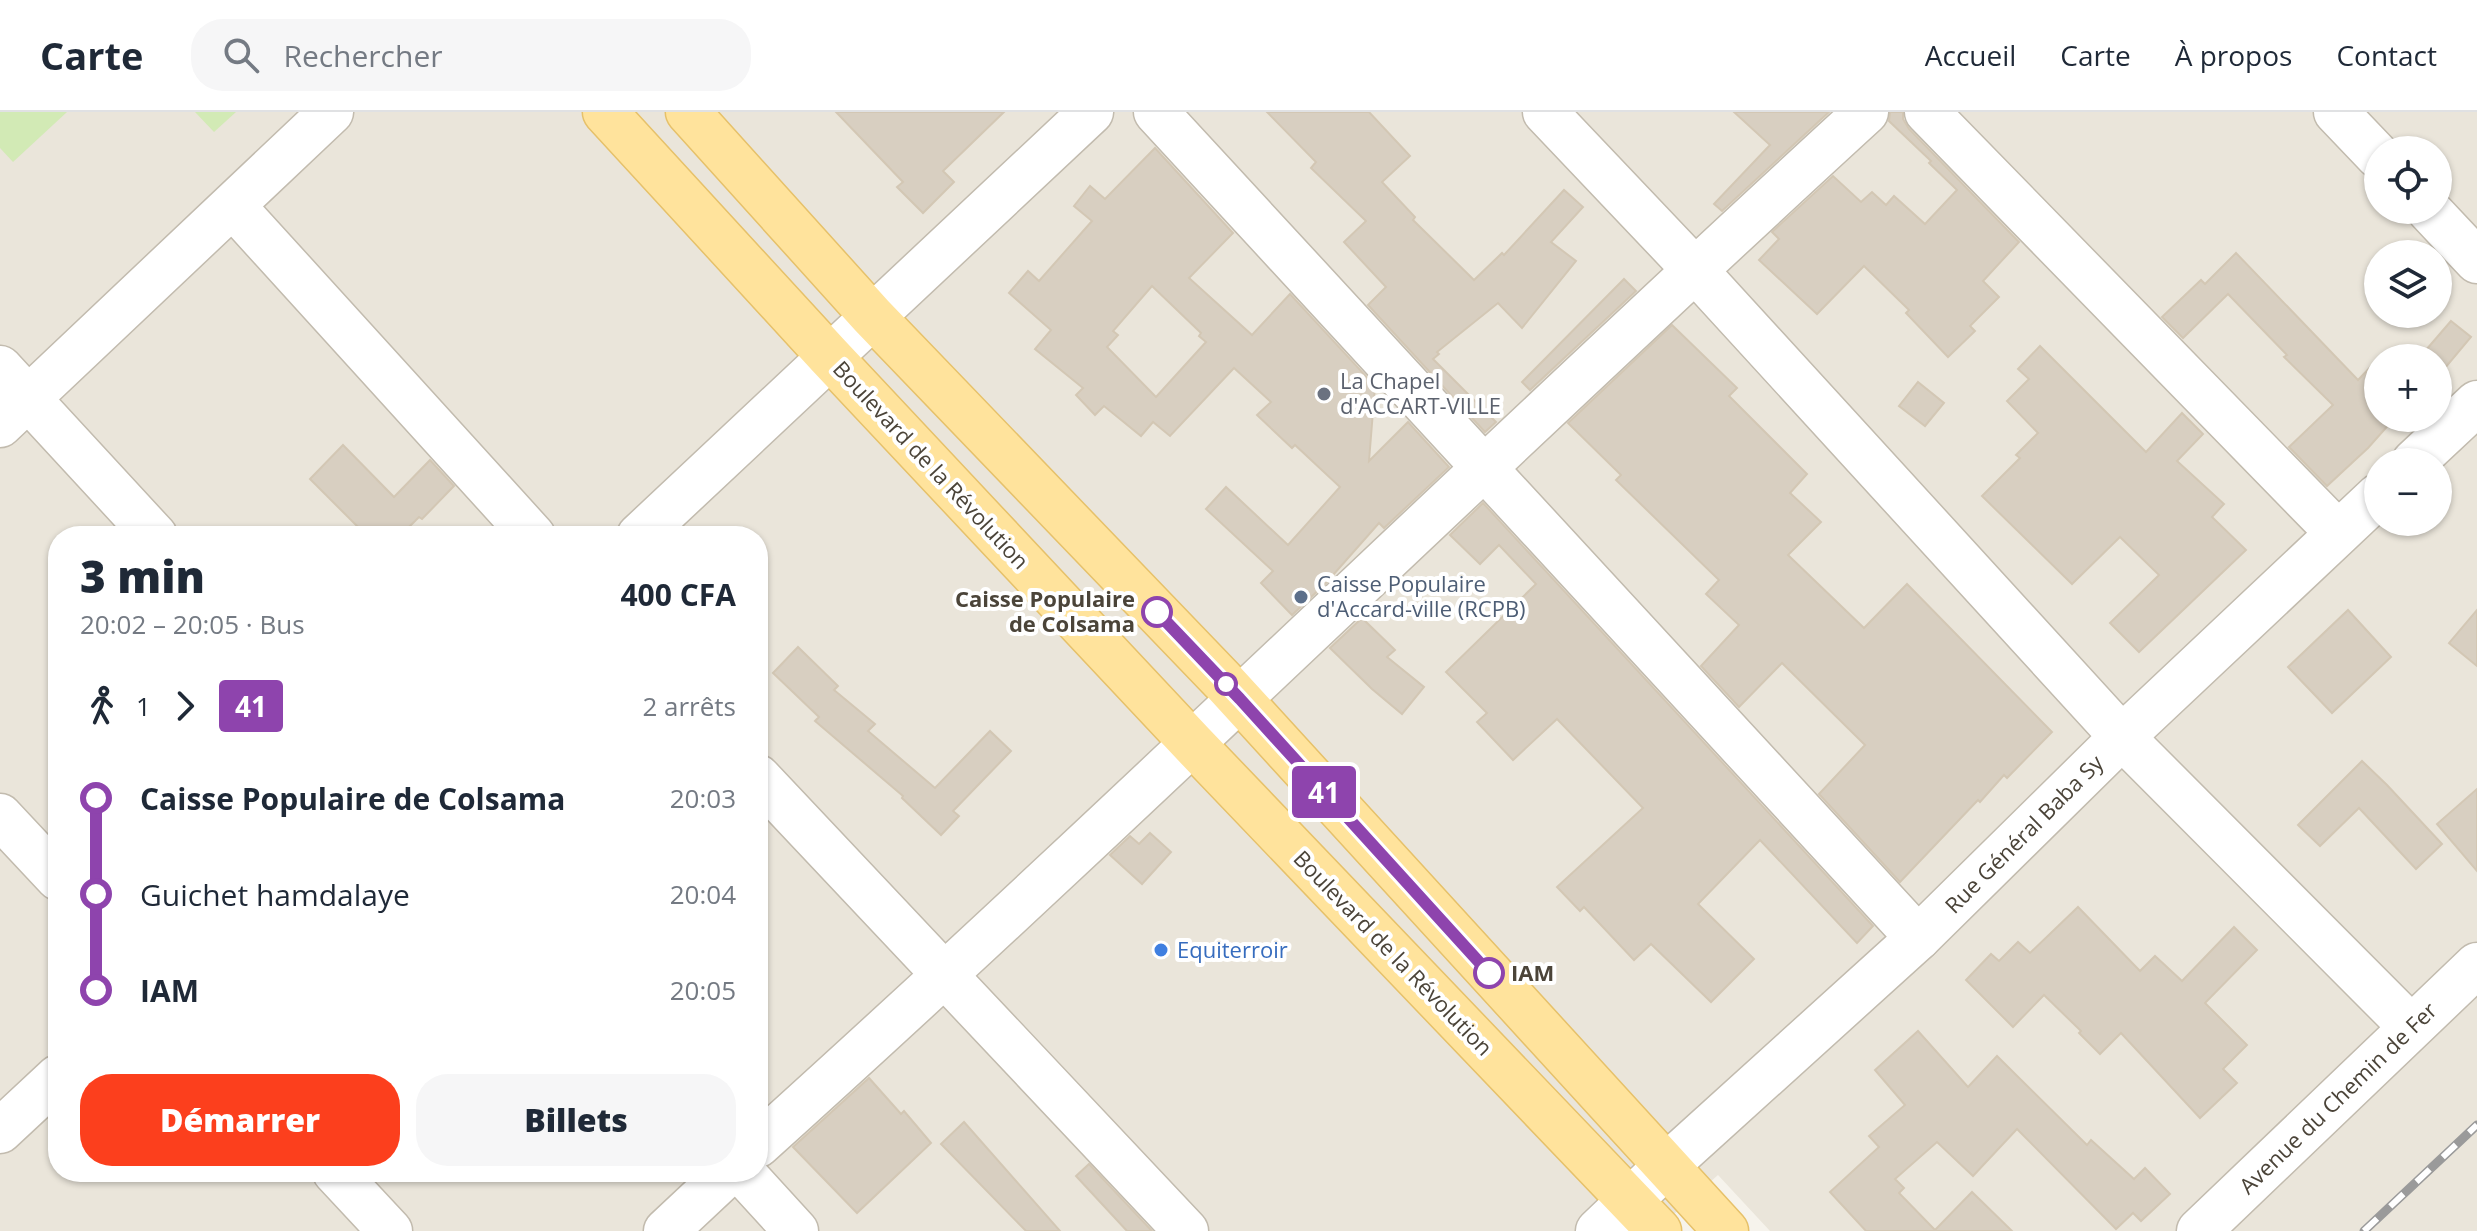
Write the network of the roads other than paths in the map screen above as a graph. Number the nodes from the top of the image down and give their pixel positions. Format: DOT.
graph roads {
  1 [pos="331,112"];
  2 [pos="605,112"];
  3 [pos="688,112"];
  4 [pos="1091,112"];
  5 [pos="1156,112"];
  6 [pos="1545,112"];
  7 [pos="1866,112"];
  8 [pos="1927,112"];
  9 [pos="2336,112"];
  10 [pos="2364,141"];
  11 [pos="233,206"];
  12 [pos="2442,224"];
  13 [pos="2477,261"];
  14 [pos="1694,269"];
  15 [pos="872,316"];
  16 [pos="829,356"];
  17 [pos="9,397"];
  18 [pos="2477,403"];
  19 [pos="2429,448"];
  20 [pos="1484,468"];
  21 [pos="2364,509"];
  22 [pos="144,526"];
  23 [pos="524,526"];
  24 [pos="650,526"];
  25 [pos="2338,533"];
  26 [pos="1240,699"];
  27 [pos="2122,737"];
  28 [pos="1193,744"];
  29 [pos="768,788"];
  30 [pos="0,816"];
  31 [pos="48,867"];
  32 [pos="1918,938"];
  33 [pos="2477,965"];
  34 [pos="946,976"];
  35 [pos="2411,1027"];
  36 [pos="48,1086"];
  37 [pos="0,1131"];
  38 [pos="768,1136"];
  39 [pos="1665,1167"];
  40 [pos="344,1182"];
  41 [pos="718,1182"];
  42 [pos="751,1182"];
  43 [pos="1630,1200"];
  44 [pos="390,1231"];
  45 [pos="666,1231"];
  46 [pos="796,1231"];
  47 [pos="1186,1231"];
  48 [pos="1598,1231"];
  49 [pos="1659,1231"];
  50 [pos="1726,1231"];
  51 [pos="2199,1231"];
  1 -- 11 [label="street"];
  2 -- 16 [label="main road, Boulevard de la Révolution"];
  3 -- 15 [label="main road"];
  4 -- 15 [label="street"];
  5 -- 20 [label="street"];
  6 -- 14 [label="street"];
  7 -- 14 [label="street"];
  8 -- 25 [label="street"];
  9 -- 10 [label="street"];
  11 -- 17 [label="street"];
  11 -- 23 [label="street"];
  12 -- 13 [label="street"];
  14 -- 20 [label="street"];
  14 -- 27 [label="street"];
  15 -- 16 [label="street"];
  15 -- 26 [label="main road"];
  16 -- 24 [label="street"];
  16 -- 28 [label="main road, Boulevard de la Révolution"];
  17 -- 22 [label="street"];
  18 -- 19 [label="street"];
  20 -- 26 [label="street"];
  20 -- 32 [label="street"];
  21 -- 25 [label="street, Rue Général Baba Sy"];
  25 -- 27 [label="street, Rue Général Baba Sy"];
  26 -- 28 [label="street"];
  26 -- 39 [label="main road"];
  27 -- 32 [label="street, Rue Général Baba Sy"];
  27 -- 35 [label="street"];
  28 -- 34 [label="street"];
  28 -- 43 [label="main road, Boulevard de la Révolution"];
  29 -- 34 [label="street"];
  30 -- 31 [label="street"];
  32 -- 39 [label="street, Rue Général Baba Sy"];
  33 -- 35 [label="street, Avenue du Chemin de Fer"];
  34 -- 38 [label="street"];
  34 -- 47 [label="street"];
  35 -- 51 [label="street, Avenue du Chemin de Fer"];
  36 -- 37 [label="street"];
  39 -- 43 [label="street, Rue Général Baba Sy"];
  39 -- 50 [label="main road"];
  40 -- 44 [label="street"];
  41 -- 45 [label="street"];
  42 -- 46 [label="street"];
  43 -- 48 [label="street, Rue Général Baba Sy"];
  43 -- 49 [label="main road, Boulevard de la Révolution"];
}
